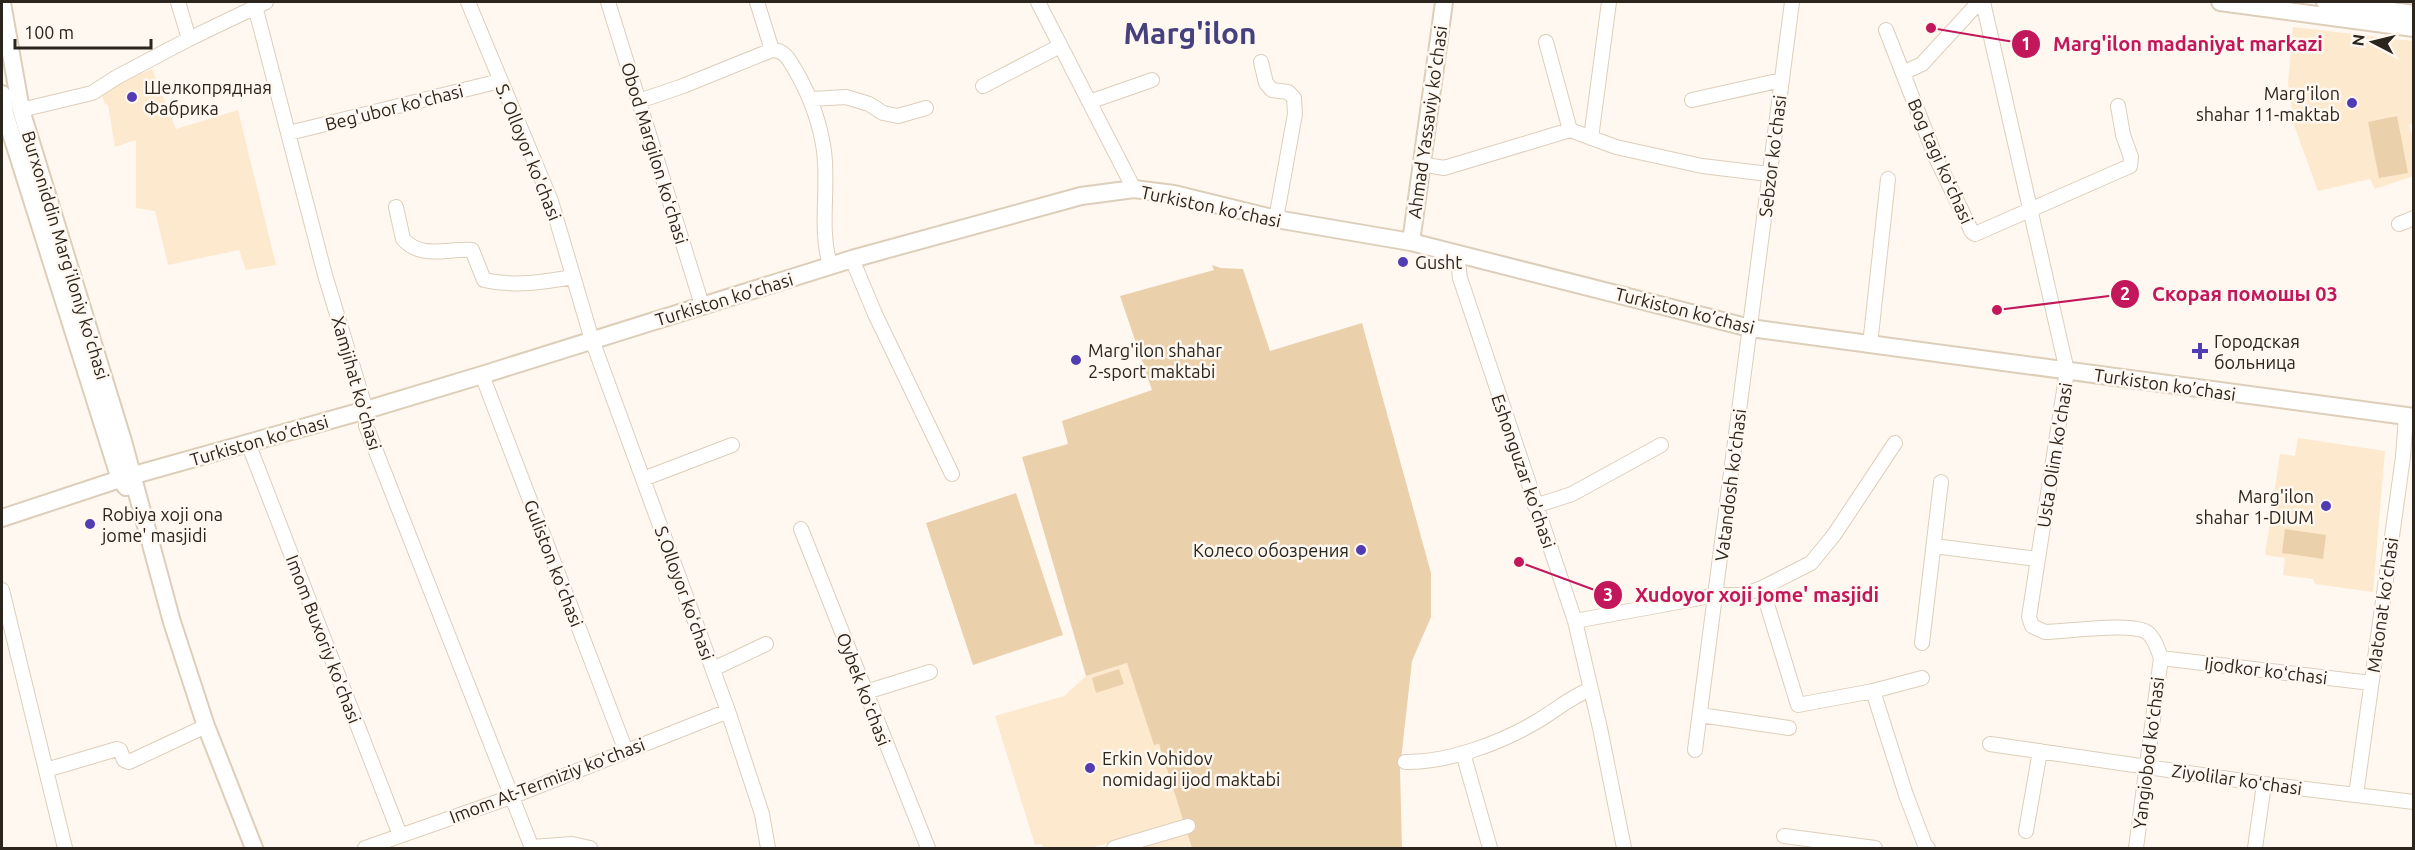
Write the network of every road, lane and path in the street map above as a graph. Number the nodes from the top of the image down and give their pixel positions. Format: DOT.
graph roads {
  1 [pos="178,2"];
  2 [pos="468,2"];
  3 [pos="608,2"];
  4 [pos="757,2"];
  5 [pos="1038,2"];
  6 [pos="1444,2"];
  7 [pos="1609,2"];
  8 [pos="1792,2"];
  9 [pos="1981,2"];
  10 [pos="2220,2"];
  11 [pos="2325,2"];
  12 [pos="2,3"];
  13 [pos="261,4"];
  14 [pos="2414,14"];
  15 [pos="2414,28"];
  16 [pos="1886,30"];
  17 [pos="189,39"];
  18 [pos="1546,42"];
  19 [pos="1060,46"];
  20 [pos="772,50"];
  21 [pos="1261,62"];
  22 [pos="1903,73"];
  23 [pos="1152,80"];
  24 [pos="1782,80"];
  25 [pos="500,81"];
  26 [pos="983,86"];
  27 [pos="2,94"];
  28 [pos="812,99"];
  29 [pos="1692,100"];
  30 [pos="639,101"];
  31 [pos="1089,102"];
  32 [pos="2118,106"];
  33 [pos="926,108"];
  34 [pos="9,113"];
  35 [pos="1570,130"];
  36 [pos="289,133"];
  37 [pos="1591,138"];
  38 [pos="1421,164"];
  39 [pos="1769,174"];
  40 [pos="1888,179"];
  41 [pos="1134,189"];
  42 [pos="396,207"];
  43 [pos="2031,211"];
  44 [pos="2414,218"];
  45 [pos="1276,219"];
  46 [pos="2398,224"];
  47 [pos="1411,242"];
  48 [pos="1457,253"];
  49 [pos="852,259"];
  50 [pos="830,266"];
  51 [pos="573,277"];
  52 [pos="702,305"];
  53 [pos="1751,319"];
  54 [pos="592,340"];
  55 [pos="1870,345"];
  56 [pos="2067,371"];
  57 [pos="482,375"];
  58 [pos="366,410"];
  59 [pos="2410,416"];
  60 [pos="248,443"];
  61 [pos="1895,443"];
  62 [pos="732,445"];
  63 [pos="1661,445"];
  64 [pos="952,474"];
  65 [pos="126,477"];
  66 [pos="643,479"];
  67 [pos="1941,482"];
  68 [pos="1535,506"];
  69 [pos="2,518"];
  70 [pos="801,529"];
  71 [pos="1934,546"];
  72 [pos="2037,559"];
  73 [pos="1762,588"];
  74 [pos="2,590"];
  75 [pos="1716,595"];
  76 [pos="1575,621"];
  77 [pos="1922,643"];
  78 [pos="766,644"];
  79 [pos="2161,658"];
  80 [pos="713,669"];
  81 [pos="930,672"];
  82 [pos="1922,678"];
  83 [pos="2371,682"];
  84 [pos="1591,689"];
  85 [pos="1873,691"];
  86 [pos="866,692"];
  87 [pos="728,711"];
  88 [pos="1700,715"];
  89 [pos="206,726"];
  90 [pos="1789,728"];
  91 [pos="1990,744"];
  92 [pos="1695,750"];
  93 [pos="626,751"];
  94 [pos="2040,751"];
  95 [pos="1463,753"];
  96 [pos="1405,762"];
  97 [pos="2147,767"];
  98 [pos="46,770"];
  99 [pos="2264,784"];
  100 [pos="2356,795"];
  101 [pos="511,797"];
  102 [pos="2414,802"];
  103 [pos="1188,826"];
  104 [pos="2026,831"];
  105 [pos="400,835"];
  106 [pos="1784,836"];
  107 [pos="1925,847"];
  108 [pos="532,848"];
  109 [pos="65,849"];
  110 [pos="254,849"];
  111 [pos="365,849"];
  112 [pos="590,849"];
  113 [pos="768,849"];
  114 [pos="928,849"];
  115 [pos="1114,849"];
  116 [pos="1490,849"];
  117 [pos="1624,849"];
  118 [pos="1875,849"];
  119 [pos="2136,849"];
  120 [pos="2256,849"];
  1 -- 17 [label="street"];
  2 -- 25 [label="street, S. Olloyor ko'chasi"];
  3 -- 30 [label="street, Obod Margilon koʻchasi"];
  4 -- 20 [label="street"];
  5 -- 19 [label="street"];
  6 -- 38 [label="main road, Ahmad Yassaviy ko'chasi"];
  7 -- 37 [label="street"];
  8 -- 24 [label="street, Sebzor ko'chasi"];
  9 -- 22 [label="street"];
  9 -- 43 [label="street, Usta Olim ko'chasi"];
  10 -- 15 [label="main road"];
  11 -- 14 [label="main road"];
  12 -- 34 [label="main road, Burxoniddin Marg’iloniy ko’chasi"];
  13 -- 17 [label="street"];
  13 -- 36 [label="street, Xamjihat ko'chasi"];
  16 -- 22 [label="street, Bog tagi koʻchasi"];
  17 -- 34 [label="street"];
  18 -- 35 [label="street"];
  19 -- 26 [label="street"];
  19 -- 31 [label="street"];
  20 -- 28 [label="street"];
  20 -- 30 [label="street"];
  21 -- 45 [label="street"];
  22 -- 43 [label="street, Bog tagi koʻchasi"];
  23 -- 31 [label="street"];
  24 -- 29 [label="street"];
  24 -- 39 [label="street, Sebzor ko'chasi"];
  25 -- 36 [label="street, Beg'ubor ko'chasi"];
  25 -- 51 [label="street, S. Olloyor ko'chasi"];
  27 -- 34 [label="main road, Burxoniddin Marg’iloniy ko’chasi"];
  28 -- 33 [label="street"];
  28 -- 50 [label="street"];
  30 -- 52 [label="street, Obod Margilon koʻchasi"];
  31 -- 41 [label="street"];
  32 -- 43 [label="street"];
  34 -- 65 [label="main road, Burxoniddin Marg’iloniy ko’chasi"];
  35 -- 37 [label="street"];
  35 -- 38 [label="street"];
  36 -- 58 [label="street, Xamjihat ko'chasi"];
  37 -- 39 [label="street"];
  38 -- 47 [label="main road, Ahmad Yassaviy ko'chasi"];
  39 -- 53 [label="street, Sebzor ko'chasi"];
  40 -- 55 [label="street"];
  41 -- 45 [label="main road, Turkiston ko’chasi"];
  41 -- 49 [label="main road, Turkiston ko’chasi"];
  42 -- 51 [label="street"];
  43 -- 56 [label="street, Usta Olim ko'chasi"];
  44 -- 46 [label="street"];
  45 -- 47 [label="main road, Turkiston ko’chasi"];
  47 -- 48 [label="main road, Turkiston ko’chasi"];
  48 -- 53 [label="main road, Turkiston ko’chasi"];
  48 -- 68 [label="street, Eshonguzar ko'chasi"];
  49 -- 50 [label="main road, Turkiston ko’chasi"];
  49 -- 64 [label="street"];
  50 -- 52 [label="main road, Turkiston ko’chasi"];
  51 -- 54 [label="street, S. Olloyor ko'chasi"];
  52 -- 54 [label="main road, Turkiston ko’chasi"];
  53 -- 55 [label="main road, Turkiston ko’chasi"];
  53 -- 75 [label="street, Vatandosh koʻchasi"];
  54 -- 57 [label="main road, Turkiston ko’chasi"];
  54 -- 66 [label="street, S.Olloyor koʻchasi"];
  55 -- 56 [label="main road, Turkiston ko’chasi"];
  56 -- 59 [label="main road, Turkiston ko’chasi"];
  56 -- 72 [label="street, Usta Olim ko'chasi"];
  57 -- 58 [label="main road, Turkiston ko’chasi"];
  57 -- 93 [label="street, Guliston ko'chasi"];
  58 -- 60 [label="main road, Turkiston ko’chasi"];
  58 -- 101 [label="street, Xamjihat ko'chasi"];
  59 -- 83 [label="street, Matonat koʻchasi"];
  60 -- 65 [label="main road, Turkiston ko’chasi"];
  60 -- 105 [label="street, Imom Buxoriy ko'chasi"];
  61 -- 73 [label="street"];
  62 -- 66 [label="street"];
  63 -- 68 [label="street"];
  65 -- 69 [label="main road, Turkiston ko’chasi"];
  65 -- 89 [label="main road, Burxoniddin Marg’iloniy ko’chasi"];
  66 -- 80 [label="street, S.Olloyor koʻchasi"];
  67 -- 71 [label="street"];
  68 -- 76 [label="street, Eshonguzar ko'chasi"];
  70 -- 86 [label="street, Oybek koʻchasi"];
  71 -- 72 [label="street"];
  71 -- 77 [label="street"];
  72 -- 79 [label="street, Usta Olim ko'chasi"];
  73 -- 75 [label="street"];
  73 -- 85 [label="street"];
  74 -- 98 [label="street"];
  75 -- 76 [label="street"];
  75 -- 88 [label="street, Vatandosh koʻchasi"];
  76 -- 84 [label="street, Eshonguzar ko'chasi"];
  78 -- 80 [label="street"];
  79 -- 83 [label="street, Ijodkor koʻchasi"];
  79 -- 97 [label="street, Yangiobod koʻchasi"];
  80 -- 87 [label="street, S.Olloyor koʻchasi"];
  81 -- 86 [label="street"];
  82 -- 85 [label="street"];
  83 -- 100 [label="street, Matonat koʻchasi"];
  84 -- 95 [label="street"];
  84 -- 117 [label="street, Eshonguzar ko'chasi"];
  85 -- 107 [label="street"];
  86 -- 114 [label="street, Oybek koʻchasi"];
  87 -- 93 [label="street, Imom At-Termiziy koʻchasi"];
  87 -- 113 [label="street, S.Olloyor koʻchasi"];
  88 -- 90 [label="street"];
  88 -- 92 [label="street, Vatandosh koʻchasi"];
  89 -- 98 [label="street"];
  89 -- 110 [label="main road, Burxoniddin Marg’iloniy ko’chasi"];
  91 -- 94 [label="street, Ziyolilar koʻchasi"];
  93 -- 101 [label="street, Imom At-Termiziy koʻchasi"];
  94 -- 97 [label="street, Ziyolilar koʻchasi"];
  94 -- 104 [label="street"];
  95 -- 96 [label="street"];
  95 -- 116 [label="street"];
  97 -- 99 [label="street, Ziyolilar koʻchasi"];
  97 -- 119 [label="street, Yangiobod koʻchasi"];
  98 -- 109 [label="street"];
  99 -- 100 [label="street, Ziyolilar koʻchasi"];
  99 -- 120 [label="street"];
  100 -- 102 [label="street, Ziyolilar koʻchasi"];
  101 -- 105 [label="street, Imom At-Termiziy koʻchasi"];
  101 -- 108 [label="street, Xamjihat ko'chasi"];
  103 -- 115 [label="street"];
  105 -- 111 [label="street, Imom At-Termiziy koʻchasi"];
  106 -- 118 [label="street"];
  108 -- 112 [label="street"];
}
